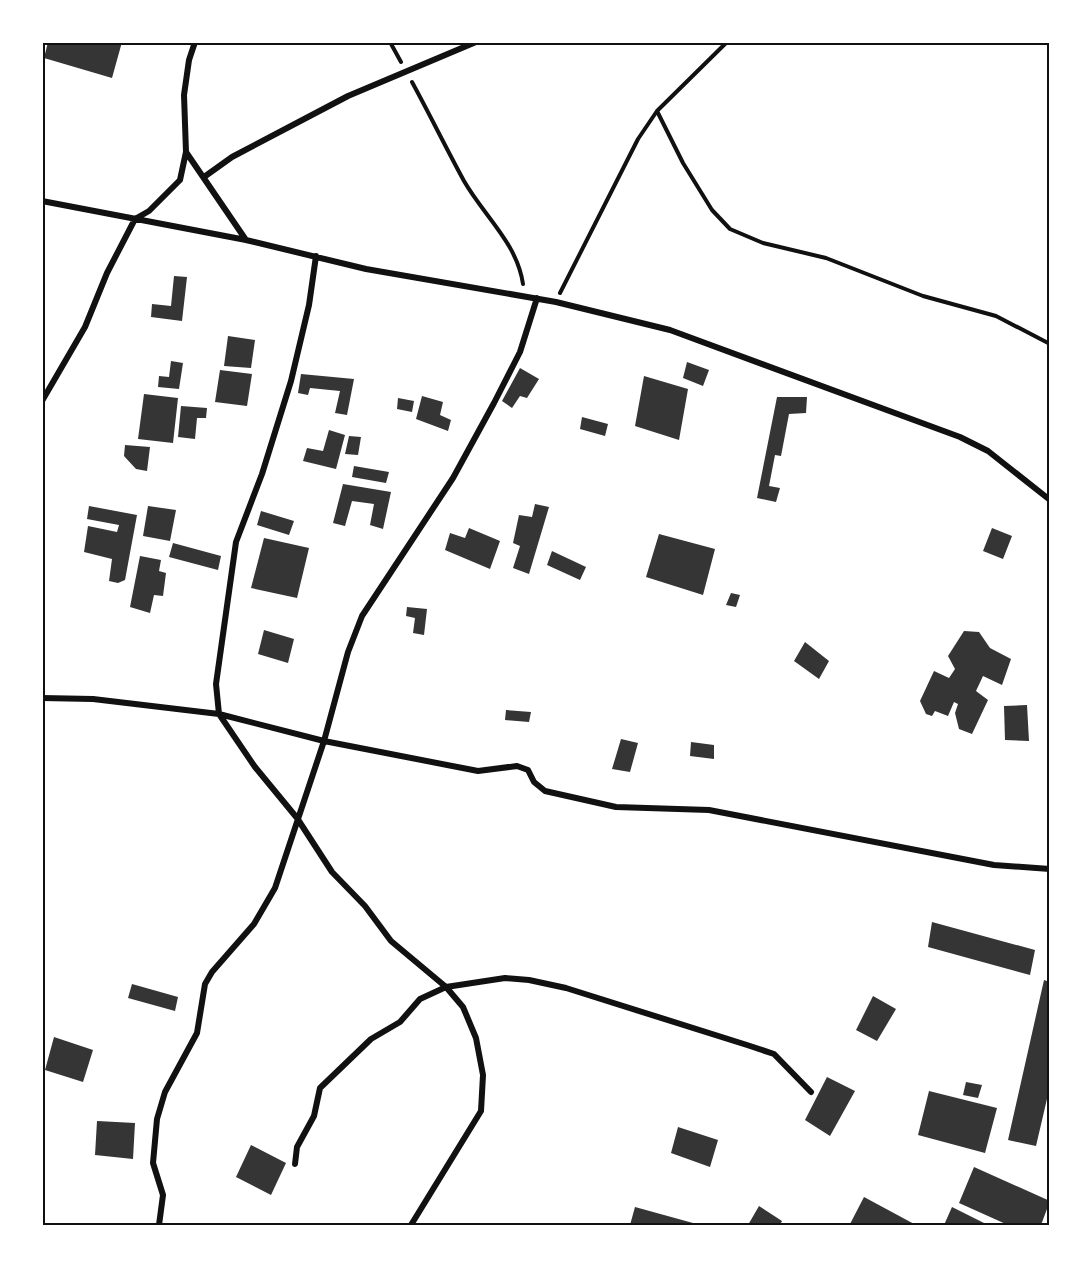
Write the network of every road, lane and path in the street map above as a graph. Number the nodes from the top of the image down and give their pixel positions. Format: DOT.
graph roads {
  1 [pos="195,42"];
  2 [pos="390,42"];
  3 [pos="476,42"];
  4 [pos="727,42"];
  5 [pos="406,71"];
  6 [pos="657,111"];
  7 [pos="186,152"];
  8 [pos="204,177"];
  9 [pos="42,201"];
  10 [pos="135,219"];
  11 [pos="246,240"];
  12 [pos="316,256"];
  13 [pos="525,296"];
  14 [pos="537,298"];
  15 [pos="556,302"];
  16 [pos="1050,344"];
  17 [pos="42,401"];
  18 [pos="1050,500"];
  19 [pos="42,698"];
  20 [pos="219,714"];
  21 [pos="324,741"];
  22 [pos="297,818"];
  23 [pos="1050,870"];
  24 [pos="446,987"];
  25 [pos="811,1092"];
  26 [pos="295,1164"];
  27 [pos="159,1225"];
  28 [pos="411,1225"];
  1 -- 7 [label="street"];
  2 -- 5 [label="path"];
  3 -- 5 [label="street"];
  4 -- 6 [label="path"];
  5 -- 8 [label="street"];
  5 -- 13 [label="path"];
  6 -- 15 [label="path"];
  6 -- 16 [label="path"];
  7 -- 8 [label="street"];
  7 -- 10 [label="street"];
  8 -- 11 [label="street"];
  9 -- 10 [label="street"];
  10 -- 11 [label="street"];
  10 -- 17 [label="street"];
  11 -- 12 [label="street"];
  12 -- 13 [label="street"];
  12 -- 20 [label="street"];
  13 -- 14 [label="street"];
  14 -- 15 [label="street"];
  14 -- 21 [label="street"];
  15 -- 18 [label="street"];
  19 -- 20 [label="street"];
  20 -- 21 [label="street"];
  20 -- 22 [label="street"];
  21 -- 22 [label="street"];
  21 -- 23 [label="street"];
  22 -- 24 [label="street"];
  22 -- 27 [label="street"];
  24 -- 25 [label="street"];
  24 -- 26 [label="street"];
  24 -- 28 [label="street"];
}
